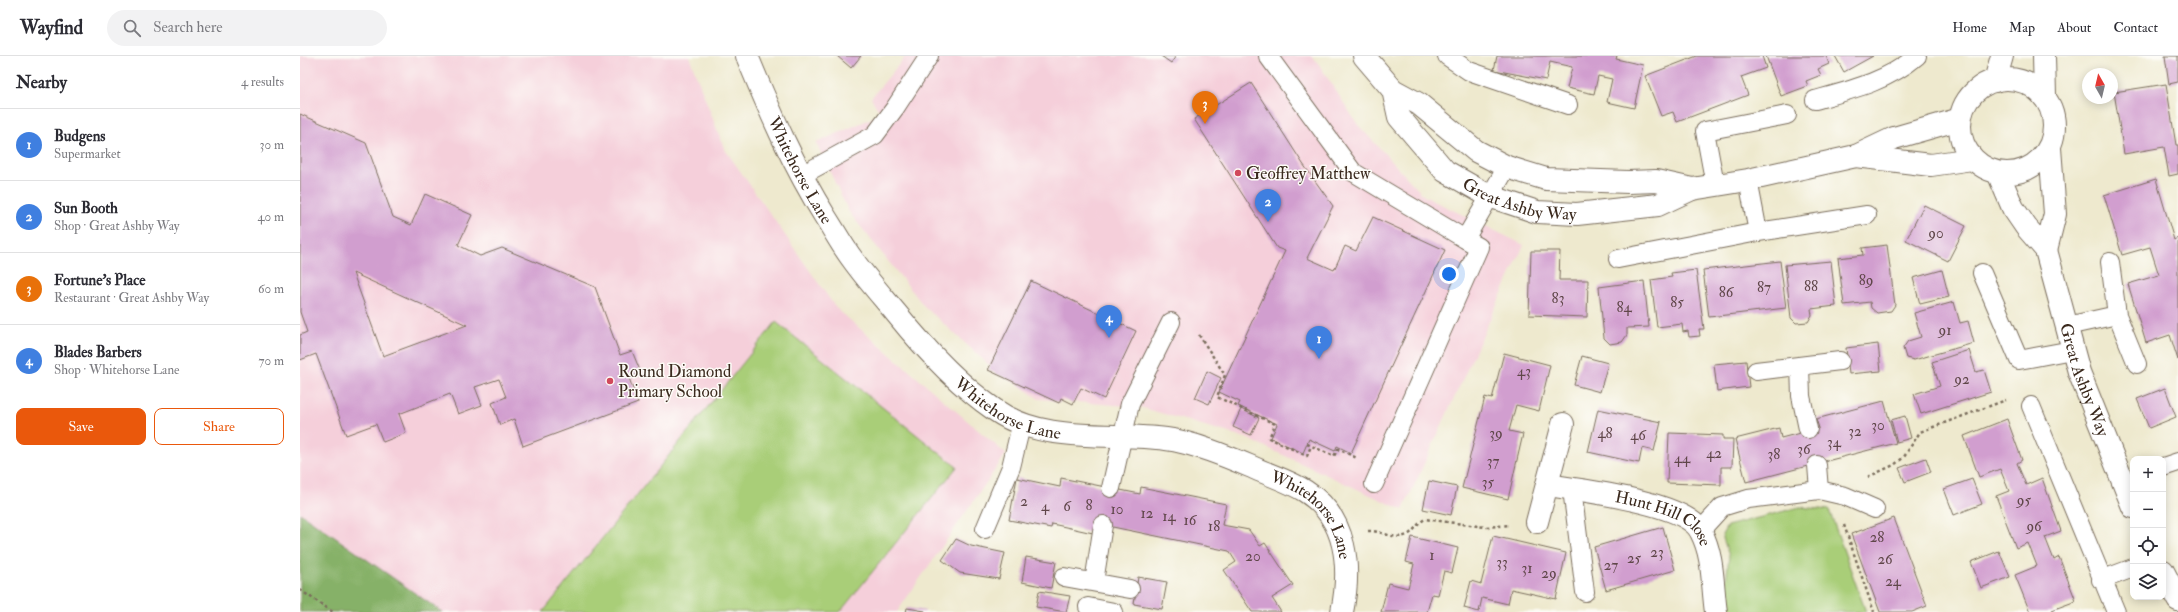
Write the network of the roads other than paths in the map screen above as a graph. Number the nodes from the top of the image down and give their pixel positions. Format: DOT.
graph roads {
  1 [pos="747,56"];
  2 [pos="929,56"];
  3 [pos="1268,56"];
  4 [pos="1364,56"];
  5 [pos="1447,56"];
  6 [pos="1917,56"];
  7 [pos="2002,56"];
  8 [pos="2044,56"];
  9 [pos="1472,63"];
  10 [pos="1995,81"];
  11 [pos="1393,90"];
  12 [pos="2044,96"];
  13 [pos="1815,100"];
  14 [pos="1568,105"];
  15 [pos="1787,115"];
  16 [pos="1960,119"];
  17 [pos="2050,148"];
  18 [pos="1856,156"];
  19 [pos="1972,159"];
  20 [pos="1507,167"];
  21 [pos="1998,173"];
  22 [pos="800,176"];
  23 [pos="1748,180"];
  24 [pos="1715,185"];
  25 [pos="1692,189"];
  26 [pos="1489,196"];
  27 [pos="1867,215"];
  28 [pos="1758,232"];
  29 [pos="1465,239"];
  30 [pos="2046,250"];
  31 [pos="1618,259"];
  32 [pos="2110,262"];
  33 [pos="1982,272"];
  34 [pos="2117,315"];
  35 [pos="1171,322"];
  36 [pos="2067,326"];
  37 [pos="2072,350"];
  38 [pos="1840,361"];
  39 [pos="2137,364"];
  40 [pos="1800,366"];
  41 [pos="1756,371"];
  42 [pos="2031,406"];
  43 [pos="1563,424"];
  44 [pos="1021,426"];
  45 [pos="1808,428"];
  46 [pos="1123,435"];
  47 [pos="2178,462"];
  48 [pos="1816,465"];
  49 [pos="2166,466"];
  50 [pos="1377,476"];
  51 [pos="2127,479"];
  52 [pos="1547,485"];
  53 [pos="1111,488"];
  54 [pos="1572,489"];
  55 [pos="1819,490"];
  56 [pos="2130,493"];
  57 [pos="1876,509"];
  58 [pos="1538,522"];
  59 [pos="1104,525"];
  60 [pos="984,529"];
  61 [pos="1701,530"];
  62 [pos="2130,569"];
  63 [pos="1064,577"];
  64 [pos="2166,577"];
  65 [pos="2101,580"];
  66 [pos="1094,582"];
  67 [pos="1130,589"];
  68 [pos="1585,592"];
  69 [pos="2178,600"];
  70 [pos="1088,607"];
  71 [pos="1114,612"];
  72 [pos="1342,612"];
  73 [pos="1716,612"];
  74 [pos="2116,612"];
  1 -- 22 [label="street, Whitehorse Lane"];
  2 -- 22 [label="lane"];
  3 -- 29 [label="lane"];
  4 -- 11 [label="street, Great Ashby Way"];
  5 -- 9 [label="lane"];
  6 -- 13 [label="lane"];
  7 -- 10 [label="street"];
  8 -- 12 [label="street"];
  9 -- 14 [label="lane"];
  10 -- 12 [label="street, Great Ashby Way"];
  10 -- 16 [label="street, Great Ashby Way"];
  11 -- 20 [label="street, Great Ashby Way"];
  11 -- 26 [label="street, Great Ashby Way"];
  12 -- 17 [label="street, Great Ashby Way"];
  15 -- 24 [label="lane"];
  16 -- 18 [label="street, Great Ashby Way"];
  16 -- 19 [label="street, Great Ashby Way"];
  17 -- 21 [label="street, Great Ashby Way"];
  17 -- 30 [label="street, Great Ashby Way"];
  18 -- 19 [label="street, Great Ashby Way"];
  18 -- 23 [label="street, Great Ashby Way"];
  19 -- 21 [label="street, Great Ashby Way"];
  20 -- 25 [label="street, Great Ashby Way"];
  20 -- 26 [label="lane"];
  21 -- 30 [label="street, Great Ashby Way"];
  22 -- 44 [label="street, Whitehorse Lane"];
  23 -- 24 [label="street, Great Ashby Way"];
  23 -- 28 [label="lane"];
  24 -- 25 [label="street, Great Ashby Way"];
  25 -- 26 [label="street, Great Ashby Way"];
  26 -- 29 [label="lane"];
  27 -- 28 [label="lane"];
  28 -- 31 [label="lane"];
  29 -- 50 [label="lane"];
  30 -- 36 [label="street, Great Ashby Way"];
  32 -- 34 [label="lane"];
  33 -- 37 [label="lane"];
  34 -- 36 [label="lane"];
  34 -- 39 [label="lane"];
  35 -- 46 [label="lane"];
  36 -- 37 [label="street, Great Ashby Way"];
  37 -- 51 [label="street, Great Ashby Way"];
  38 -- 40 [label="lane"];
  40 -- 41 [label="lane"];
  40 -- 45 [label="lane"];
  42 -- 65 [label="lane"];
  43 -- 52 [label="street"];
  44 -- 46 [label="street, Whitehorse Lane"];
  44 -- 60 [label="lane"];
  46 -- 53 [label="lane"];
  46 -- 72 [label="street, Whitehorse Lane"];
  47 -- 49 [label="lane"];
  48 -- 55 [label="lane"];
  51 -- 56 [label="street, Great Ashby Way"];
  52 -- 54 [label="street, Hunt Hill Close"];
  52 -- 58 [label="street"];
  54 -- 61 [label="street, Hunt Hill Close"];
  54 -- 68 [label="lane"];
  55 -- 57 [label="lane"];
  55 -- 61 [label="lane"];
  59 -- 66 [label="lane"];
  61 -- 73 [label="street, Hunt Hill Close"];
  62 -- 65 [label="lane"];
  63 -- 66 [label="lane"];
  64 -- 69 [label="street"];
  65 -- 74 [label="lane"];
  66 -- 67 [label="lane"];
  70 -- 71 [label="lane"];
}
